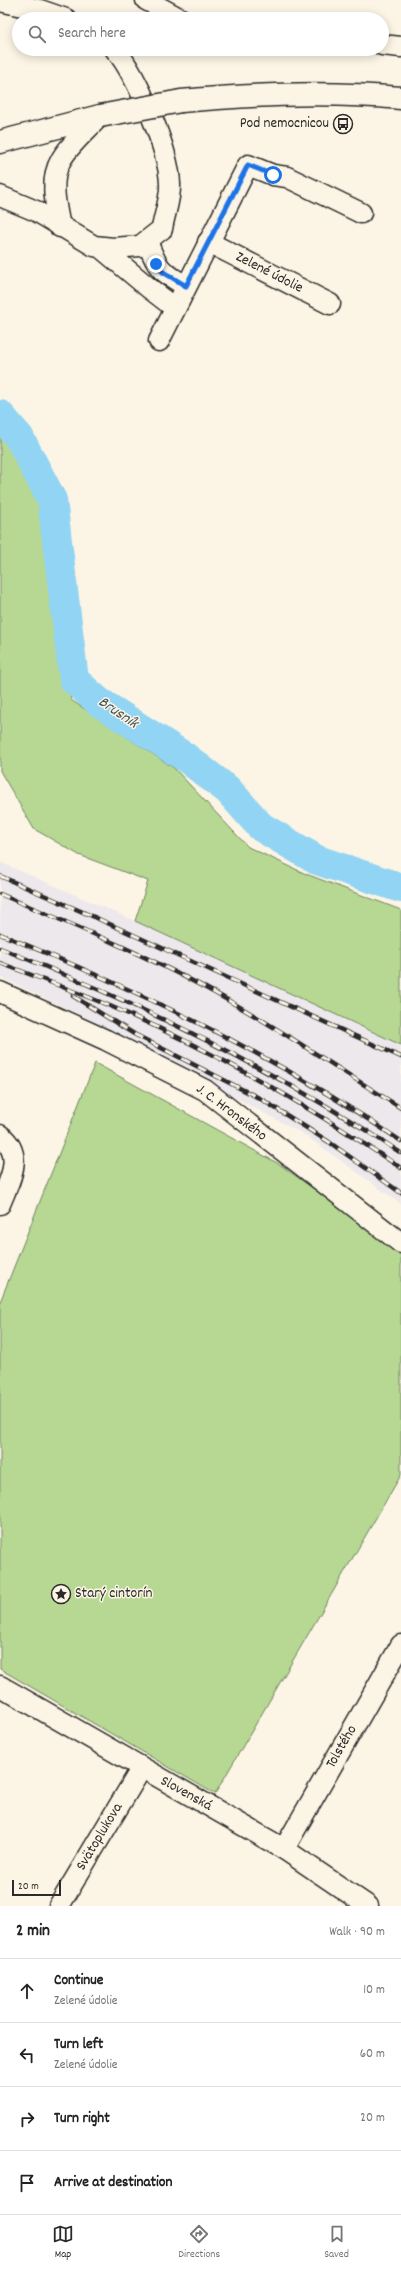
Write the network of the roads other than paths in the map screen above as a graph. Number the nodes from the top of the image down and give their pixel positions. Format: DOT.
graph roads {
  1 [pos="146,0"];
  2 [pos="0,1"];
  3 [pos="46,12"];
  4 [pos="168,12"];
  5 [pos="389,46"];
  6 [pos="401,47"];
  7 [pos="121,56"];
  8 [pos="401,98"];
  9 [pos="100,116"];
  10 [pos="3,138"];
  11 [pos="0,196"];
  12 [pos="361,213"];
  13 [pos="60,227"];
  14 [pos="147,241"];
  15 [pos="208,242"];
  16 [pos="100,246"];
  17 [pos="186,286"];
  18 [pos="330,304"];
  19 [pos="175,308"];
  20 [pos="159,340"];
  21 [pos="0,992"];
  22 [pos="0,1135"];
  23 [pos="0,1204"];
  24 [pos="401,1243"];
  25 [pos="401,1645"];
  26 [pos="0,1686"];
  27 [pos="141,1769"];
  28 [pos="284,1849"];
  29 [pos="59,1906"];
  30 [pos="368,1906"];
  1 -- 4 [label="street"];
  2 -- 3 [label="street"];
  5 -- 6 [label="street"];
  7 -- 14 [label="street"];
  8 -- 9 [label="main road, bridge"];
  9 -- 10 [label="main road"];
  9 -- 13 [label="street"];
  11 -- 13 [label="street"];
  12 -- 15 [label="street"];
  13 -- 16 [label="street"];
  14 -- 16 [label="street"];
  14 -- 17 [label="street"];
  15 -- 17 [label="street"];
  15 -- 18 [label="street, Zelené údolie"];
  16 -- 19 [label="street"];
  17 -- 19 [label="street"];
  19 -- 20 [label="street"];
  21 -- 24 [label="street, J. C. Hronského"];
  22 -- 23 [label="street"];
  25 -- 28 [label="street, Tolstého"];
  26 -- 27 [label="street, Slovenská"];
  27 -- 28 [label="street, Slovenská"];
  27 -- 29 [label="street, Svätoplukova"];
  28 -- 30 [label="street, Slovenská"];
}
